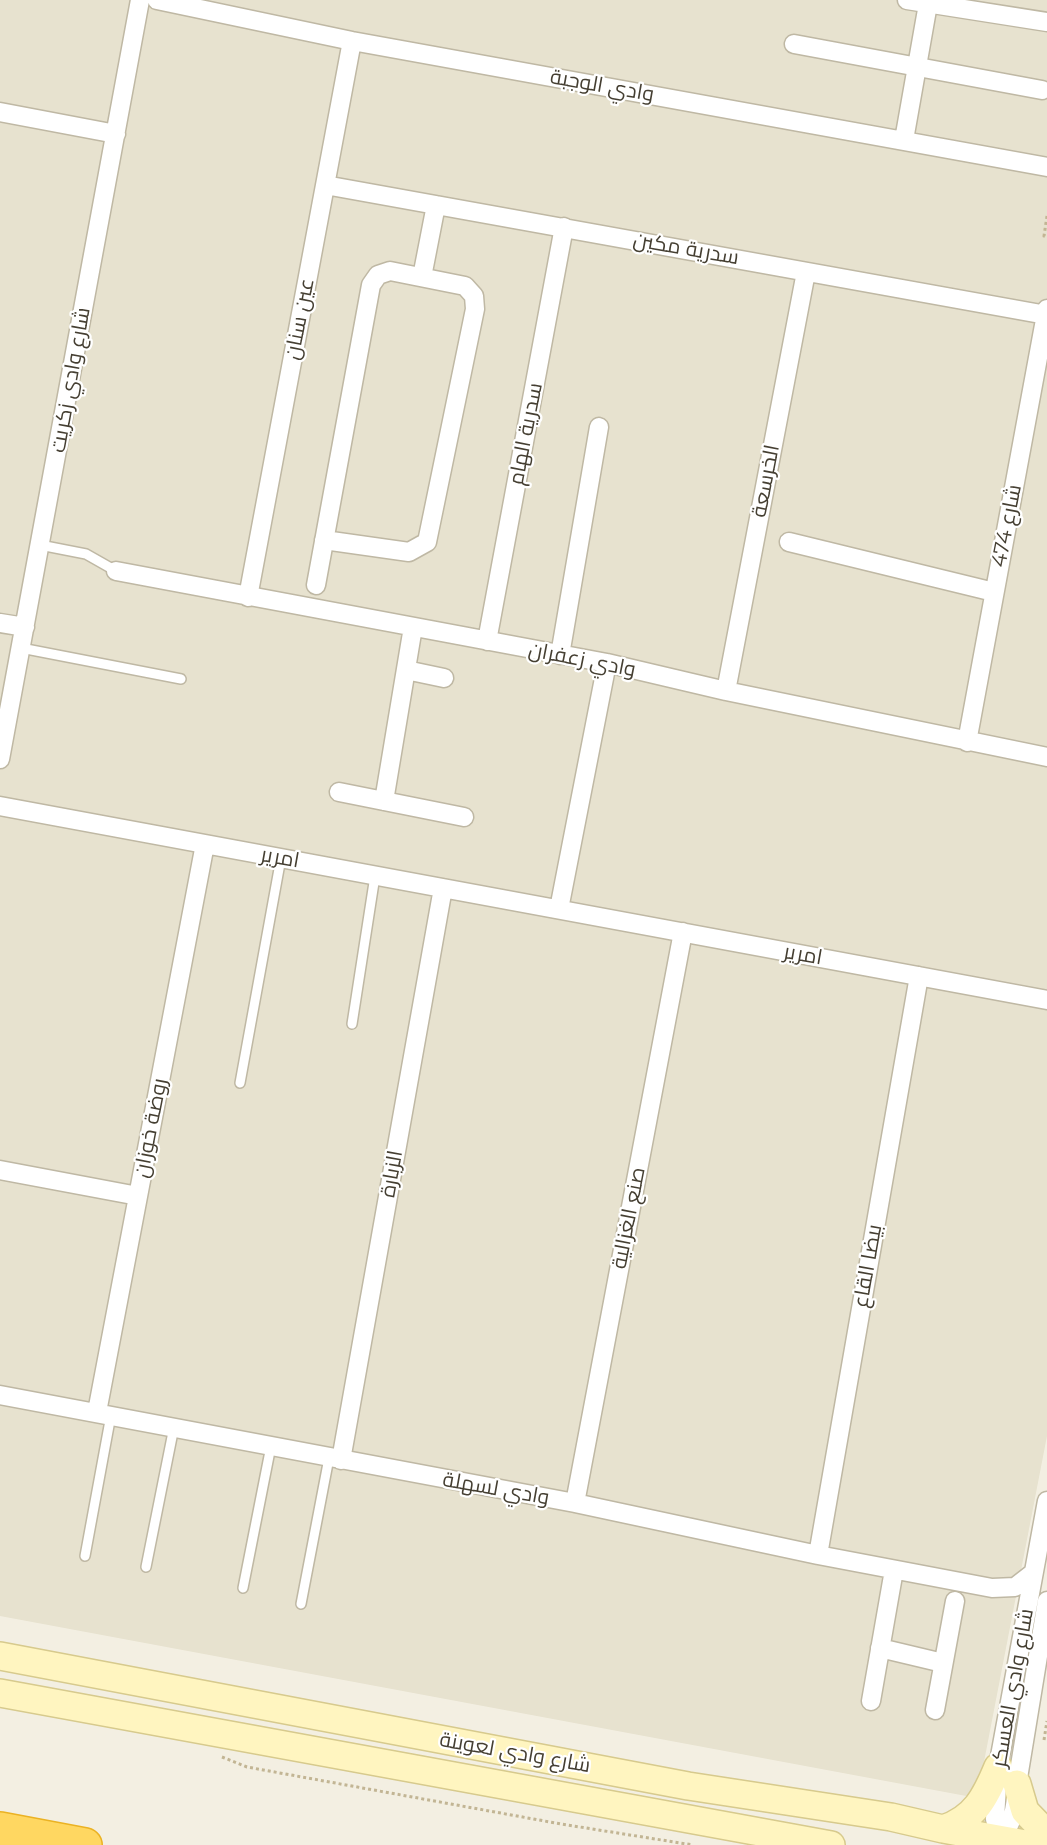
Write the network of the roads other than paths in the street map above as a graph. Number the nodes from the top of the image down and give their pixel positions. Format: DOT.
graph roads {
  1 [pos="140,0"];
  2 [pos="158,0"];
  3 [pos="907,0"];
  4 [pos="928,4"];
  5 [pos="1047,22"];
  6 [pos="352,41"];
  7 [pos="794,44"];
  8 [pos="916,67"];
  9 [pos="1042,90"];
  10 [pos="0,112"];
  11 [pos="116,134"];
  12 [pos="904,140"];
  13 [pos="1047,167"];
  14 [pos="325,185"];
  15 [pos="436,206"];
  16 [pos="564,227"];
  17 [pos="806,272"];
  18 [pos="422,277"];
  19 [pos="1046,312"];
  20 [pos="599,427"];
  21 [pos="324,540"];
  22 [pos="789,542"];
  23 [pos="40,545"];
  24 [pos="116,571"];
  25 [pos="316,585"];
  26 [pos="994,592"];
  27 [pos="248,597"];
  28 [pos="0,623"];
  29 [pos="25,627"];
  30 [pos="413,627"];
  31 [pos="487,641"];
  32 [pos="21,648"];
  33 [pos="560,655"];
  34 [pos="606,663"];
  35 [pos="406,670"];
  36 [pos="444,678"];
  37 [pos="181,679"];
  38 [pos="726,691"];
  39 [pos="967,742"];
  40 [pos="1047,757"];
  41 [pos="0,759"];
  42 [pos="339,792"];
  43 [pos="384,801"];
  44 [pos="0,806"];
  45 [pos="464,817"];
  46 [pos="205,844"];
  47 [pos="281,858"];
  48 [pos="375,876"];
  49 [pos="443,888"];
  50 [pos="559,909"];
  51 [pos="683,932"];
  52 [pos="919,976"];
  53 [pos="1047,1000"];
  54 [pos="352,1024"];
  55 [pos="240,1083"];
  56 [pos="0,1170"];
  57 [pos="138,1196"];
  58 [pos="0,1395"];
  59 [pos="104,1413"];
  60 [pos="174,1427"];
  61 [pos="271,1446"];
  62 [pos="335,1459"];
  63 [pos="1047,1501"];
  64 [pos="575,1503"];
  65 [pos="85,1556"];
  66 [pos="818,1556"];
  67 [pos="146,1567"];
  68 [pos="894,1570"];
  69 [pos="1033,1573"];
  70 [pos="243,1588"];
  71 [pos="992,1588"];
  72 [pos="955,1601"];
  73 [pos="1047,1601"];
  74 [pos="301,1604"];
  75 [pos="1025,1616"];
  76 [pos="880,1648"];
  77 [pos="0,1656"];
  78 [pos="943,1663"];
  79 [pos="0,1693"];
  80 [pos="871,1701"];
  81 [pos="935,1710"];
  82 [pos="1007,1775"];
  83 [pos="0,1829"];
  84 [pos="943,1829"];
  85 [pos="1047,1834"];
  86 [pos="1000,1843"];
  87 [pos="85,1845"];
  88 [pos="831,1845"];
  89 [pos="1031,1845"];
  1 -- 11 [label="street, شارع وادي زكريت"];
  2 -- 6 [label="street, وادي الوجبة"];
  3 -- 4 [label="street"];
  4 -- 5 [label="street"];
  4 -- 8 [label="street"];
  6 -- 12 [label="street, وادي الوجبة"];
  6 -- 14 [label="street, عين سنان"];
  7 -- 8 [label="street"];
  8 -- 9 [label="street"];
  8 -- 12 [label="street"];
  10 -- 11 [label="street"];
  11 -- 23 [label="street, شارع وادي زكريت"];
  12 -- 13 [label="street, وادي الوجبة"];
  14 -- 15 [label="street, سدرية مكين"];
  14 -- 27 [label="street, عين سنان"];
  15 -- 16 [label="street, سدرية مكين"];
  15 -- 18 [label="street"];
  16 -- 17 [label="street, سدرية مكين"];
  16 -- 31 [label="street, سدرية الهام"];
  17 -- 19 [label="street, سدرية مكين"];
  17 -- 38 [label="street, الخرسعة"];
  18 -- 21 [label="street"];
  18 -- 21 [label="street"];
  19 -- 26 [label="street, شارع 474"];
  20 -- 33 [label="street"];
  21 -- 25 [label="street"];
  22 -- 26 [label="street"];
  23 -- 24 [label="lane"];
  23 -- 29 [label="street, شارع وادي زكريت"];
  24 -- 27 [label="street, وادي زعفران"];
  26 -- 39 [label="street, شارع 474"];
  27 -- 30 [label="street, وادي زعفران"];
  28 -- 29 [label="street"];
  29 -- 32 [label="street, شارع وادي زكريت"];
  30 -- 31 [label="street, وادي زعفران"];
  30 -- 35 [label="street"];
  31 -- 33 [label="street, وادي زعفران"];
  32 -- 37 [label="lane"];
  32 -- 41 [label="street, شارع وادي زكريت"];
  33 -- 34 [label="street, وادي زعفران"];
  34 -- 38 [label="street, وادي زعفران"];
  34 -- 50 [label="street"];
  35 -- 36 [label="street"];
  35 -- 43 [label="street"];
  38 -- 39 [label="street, وادي زعفران"];
  39 -- 40 [label="street, وادي زعفران"];
  42 -- 43 [label="street"];
  43 -- 45 [label="street"];
  44 -- 46 [label="street, امرير"];
  46 -- 47 [label="street, امرير"];
  46 -- 57 [label="street, روضة خوزان"];
  47 -- 48 [label="street, امرير"];
  47 -- 55 [label="lane"];
  48 -- 49 [label="street, امرير"];
  48 -- 54 [label="lane"];
  49 -- 50 [label="street, امرير"];
  49 -- 62 [label="street, الزبارة"];
  50 -- 51 [label="street, امرير"];
  51 -- 52 [label="street, امرير"];
  51 -- 64 [label="street, صنع الغزالية"];
  52 -- 53 [label="street, امرير"];
  52 -- 66 [label="street, بيضا القاع"];
  56 -- 57 [label="street"];
  57 -- 59 [label="street, روضة خوزان"];
  58 -- 59 [label="street, وادي لسهلة"];
  59 -- 60 [label="street, وادي لسهلة"];
  59 -- 65 [label="lane"];
  60 -- 61 [label="street, وادي لسهلة"];
  60 -- 67 [label="lane"];
  61 -- 62 [label="street, وادي لسهلة"];
  61 -- 70 [label="lane"];
  62 -- 64 [label="street, وادي لسهلة"];
  62 -- 74 [label="lane"];
  63 -- 69 [label="street, شارع وادي العسكر"];
  64 -- 66 [label="street, وادي لسهلة"];
  66 -- 68 [label="street, وادي لسهلة"];
  68 -- 71 [label="street, وادي لسهلة"];
  68 -- 76 [label="street"];
  69 -- 71 [label="street, وادي لسهلة"];
  69 -- 75 [label="street, شارع وادي العسكر"];
  71 -- 75 [label="street, وادي لسهلة"];
  72 -- 78 [label="street"];
  73 -- 82 [label="street, شارع وادي العسكر"];
  75 -- 82 [label="street, شارع وادي العسكر"];
  76 -- 78 [label="street"];
  76 -- 80 [label="street"];
  77 -- 84 [label="main road, شارع وادي لعوينة"];
  78 -- 81 [label="street"];
  79 -- 88 [label="main road, شارع وادي لعوينة"];
  82 -- 84 [label="main road"];
  82 -- 85 [label="main road"];
  82 -- 86 [label="street, شارع وادي العسكر"];
  82 -- 86 [label="street, شارع وادي العسكر"];
  83 -- 87 [label="highway"];
  84 -- 86 [label="main road, شارع وادي لعوينة"];
  86 -- 89 [label="main road, شارع وادي لعوينة"];
}
